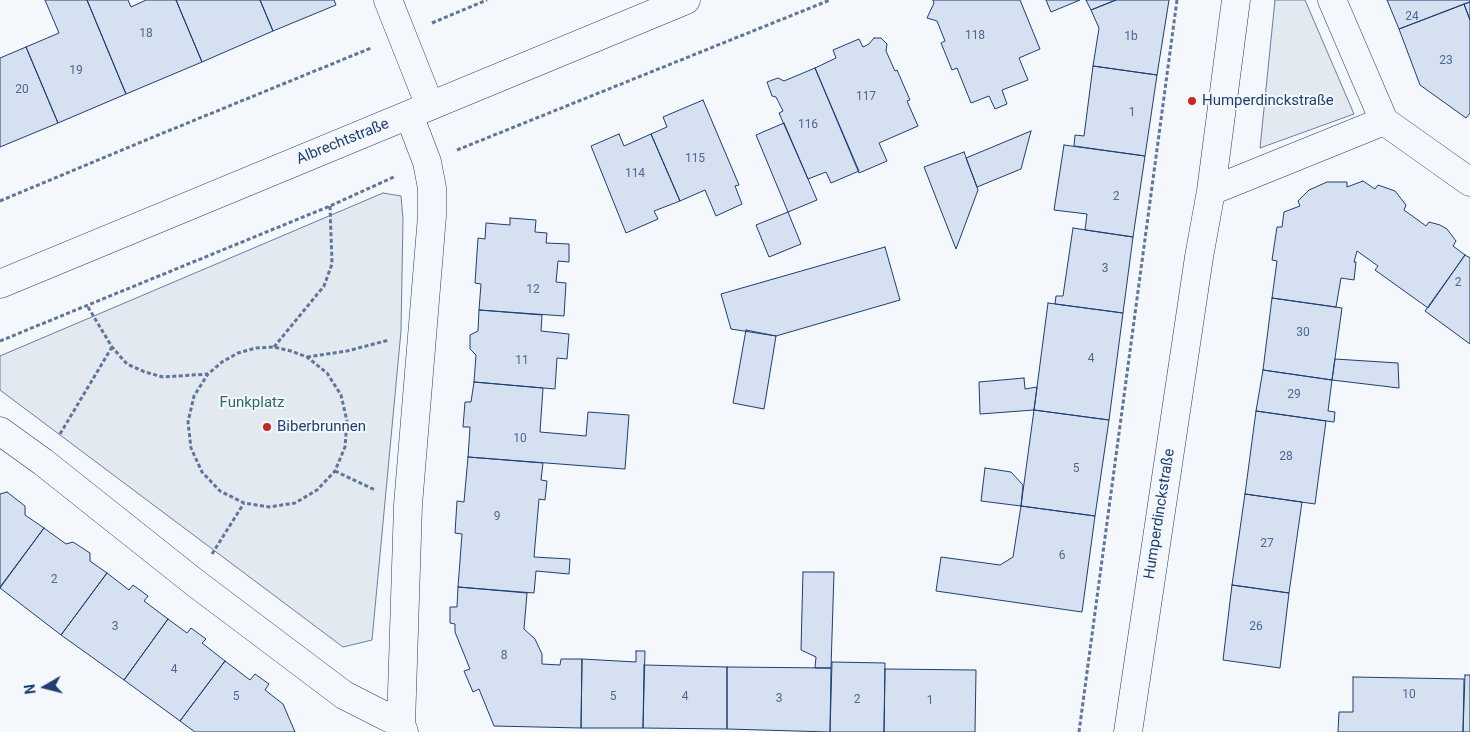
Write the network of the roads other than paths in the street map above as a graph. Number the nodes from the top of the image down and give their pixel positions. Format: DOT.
graph roads {
  1 [pos="388,0"];
  2 [pos="686,0"];
  3 [pos="1236,0"];
  4 [pos="1332,0"];
  5 [pos="420,110"];
  6 [pos="1384,121"];
  7 [pos="1470,182"];
  8 [pos="1211,191"];
  9 [pos="0,284"];
  10 [pos="0,431"];
  11 [pos="402,728"];
  12 [pos="1128,732"];
  1 -- 5 [label="street"];
  2 -- 5 [label="street, Albrechtstraße"];
  3 -- 8 [label="street, Humperdinckstraße"];
  4 -- 6 [label="street"];
  5 -- 9 [label="street, Albrechtstraße"];
  5 -- 11 [label="street"];
  6 -- 7 [label="street"];
  6 -- 8 [label="street"];
  8 -- 12 [label="street, Humperdinckstraße"];
  10 -- 11 [label="street"];
}
